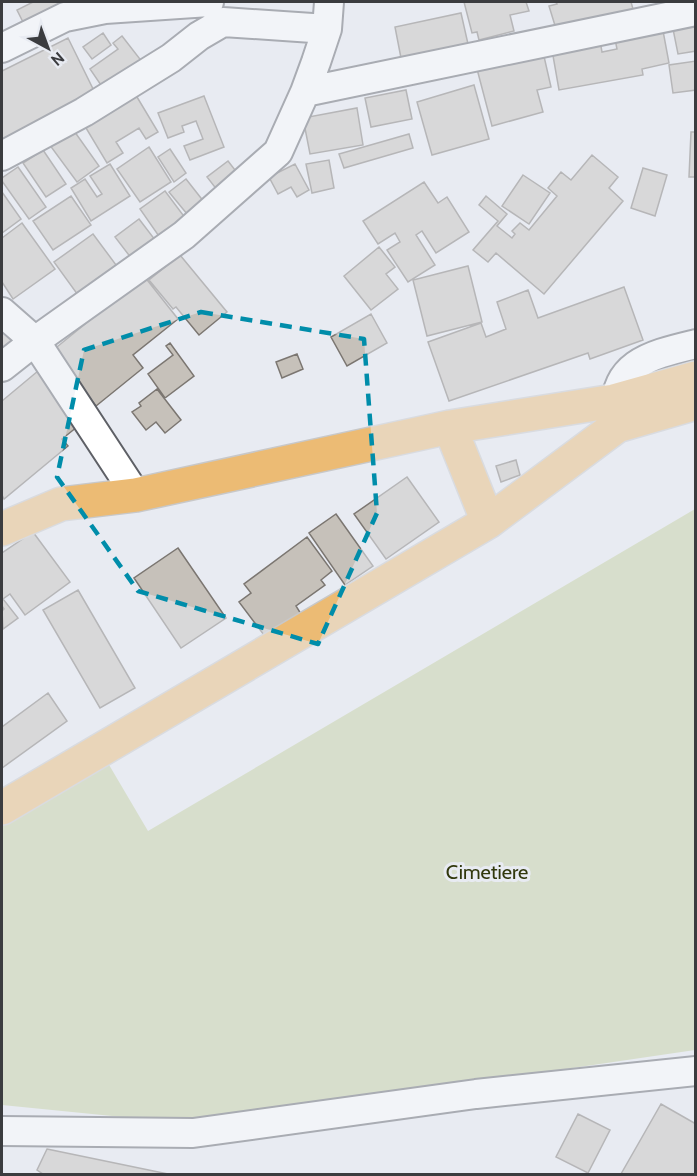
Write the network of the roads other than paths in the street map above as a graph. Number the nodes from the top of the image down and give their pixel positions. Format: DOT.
graph roads {
  1 [pos="209,2"];
  2 [pos="696,11"];
  3 [pos="328,15"];
  4 [pos="2,48"];
  5 [pos="305,92"];
  6 [pos="2,156"];
  7 [pos="2,312"];
  8 [pos="35,340"];
  9 [pos="696,344"];
  10 [pos="2,367"];
  11 [pos="696,378"];
  12 [pos="696,403"];
  13 [pos="615,414"];
  14 [pos="450,427"];
  15 [pos="136,495"];
  16 [pos="488,522"];
  17 [pos="2,529"];
  18 [pos="2,808"];
  19 [pos="696,1071"];
  20 [pos="2,1131"];
  1 -- 4 [label="street"];
  2 -- 5 [label="street"];
  3 -- 5 [label="street"];
  3 -- 6 [label="street"];
  5 -- 8 [label="street"];
  7 -- 8 [label="street"];
  8 -- 10 [label="street"];
  8 -- 15 [label="street"];
  9 -- 13 [label="street"];
  11 -- 13 [label="main road"];
  12 -- 13 [label="main road"];
  13 -- 14 [label="main road"];
  13 -- 16 [label="main road"];
  14 -- 15 [label="main road"];
  14 -- 16 [label="main road"];
  15 -- 17 [label="main road"];
  16 -- 18 [label="main road"];
  19 -- 20 [label="street"];
}
